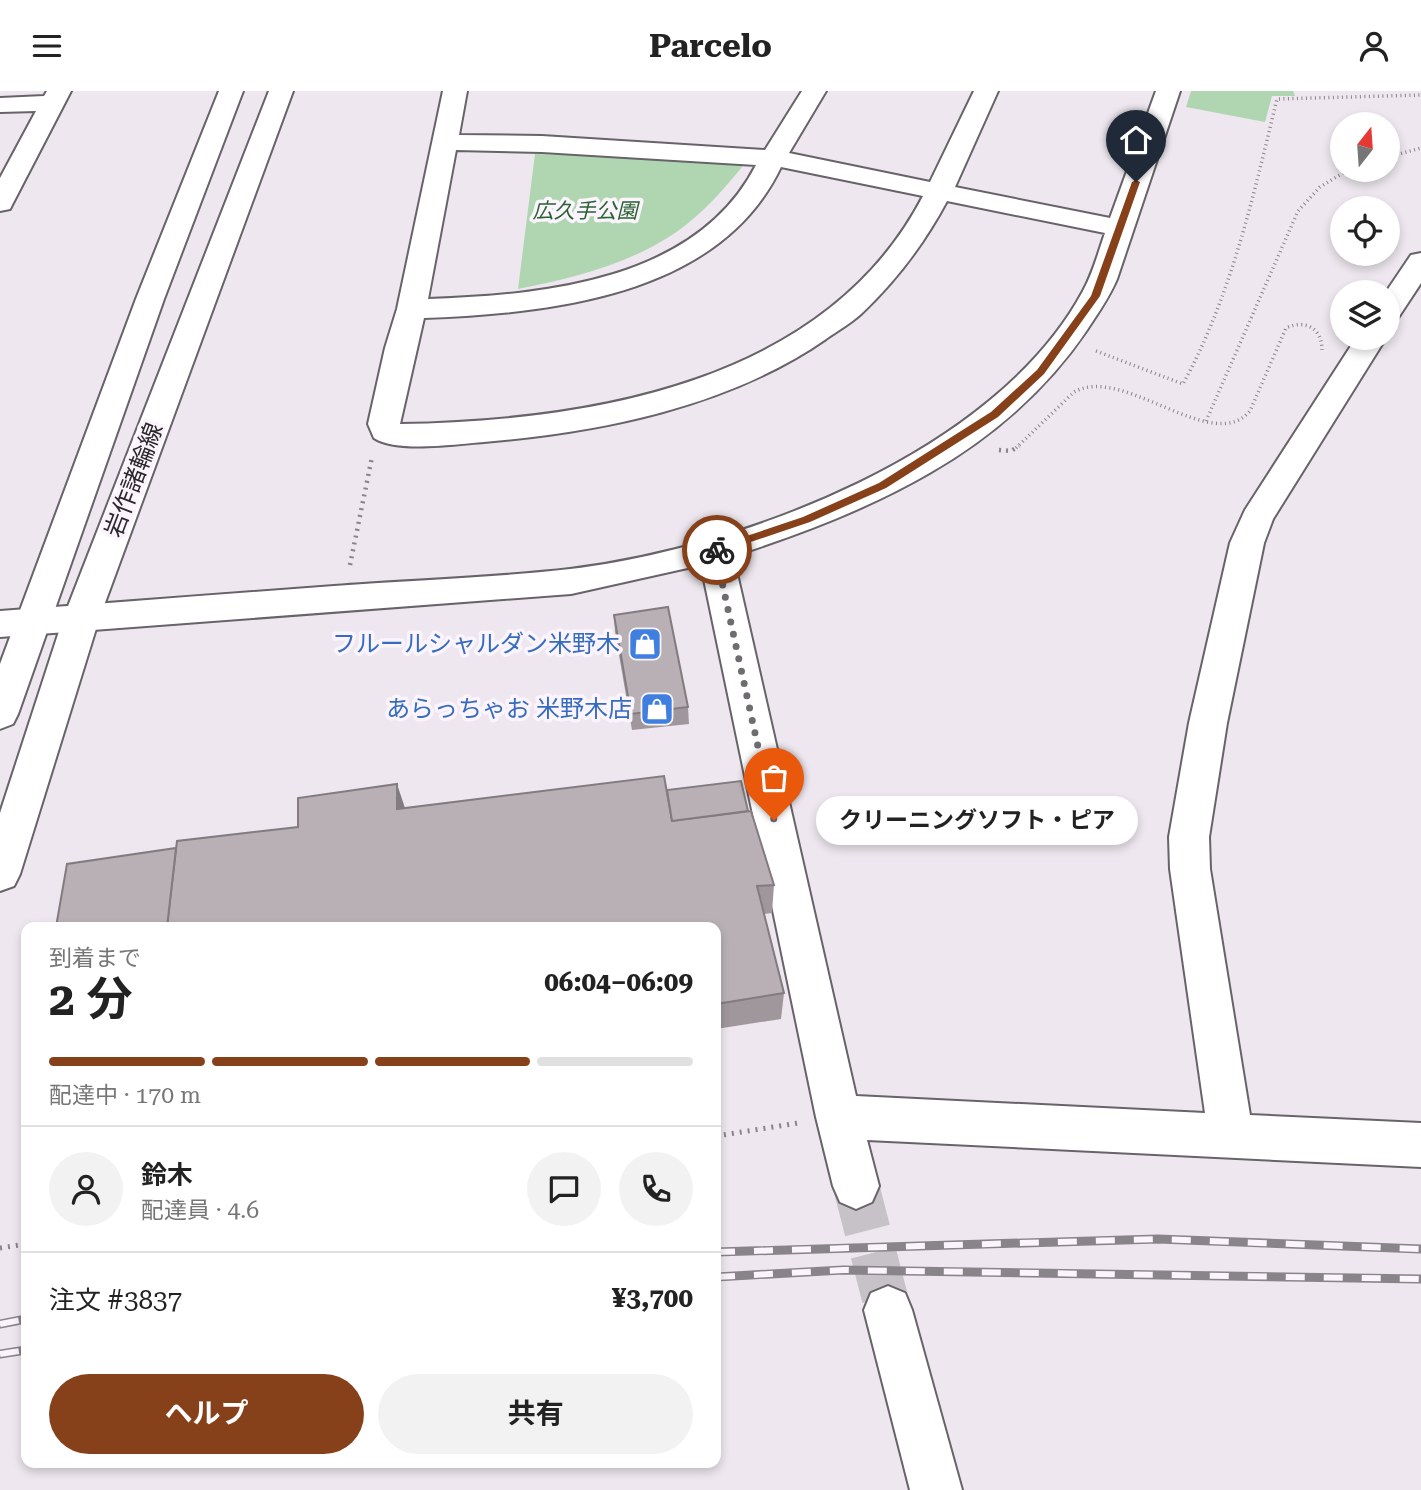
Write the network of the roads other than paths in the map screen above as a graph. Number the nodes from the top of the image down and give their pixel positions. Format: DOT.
graph roads {
  1 [pos="231,91"];
  2 [pos="281,91"];
  3 [pos="455,91"];
  4 [pos="814,91"];
  5 [pos="986,91"];
  6 [pos="1168,91"];
  7 [pos="56,97"];
  8 [pos="0,105"];
  9 [pos="445,142"];
  10 [pos="773,158"];
  11 [pos="938,190"];
  12 [pos="1,200"];
  13 [pos="1120,228"];
  14 [pos="1421,261"];
  15 [pos="1400,293"];
  16 [pos="412,309"];
  17 [pos="1363,350"];
  18 [pos="715,550"];
  19 [pos="81,619"];
  20 [pos="17,624"];
  21 [pos="0,714"];
  22 [pos="0,874"];
  23 [pos="838,1117"];
  24 [pos="1231,1137"];
  25 [pos="1421,1145"];
  26 [pos="856,1186"];
  27 [pos="888,1310"];
  28 [pos="936,1490"];
  1 -- 20 [label="street, 岩作諸輪線"];
  2 -- 19 [label="street, 岩作諸輪線"];
  3 -- 9 [label="street"];
  4 -- 10 [label="street"];
  5 -- 11 [label="street"];
  6 -- 13 [label="street"];
  7 -- 8 [label="street"];
  7 -- 12 [label="street"];
  9 -- 10 [label="street"];
  9 -- 16 [label="street"];
  10 -- 11 [label="street"];
  10 -- 16 [label="street"];
  11 -- 13 [label="street"];
  11 -- 16 [label="street"];
  13 -- 18 [label="street"];
  14 -- 15 [label="street"];
  17 -- 24 [label="street"];
  18 -- 19 [label="street"];
  18 -- 23 [label="street"];
  19 -- 20 [label="street"];
  19 -- 22 [label="street, 岩作諸輪線"];
  20 -- 21 [label="street, 岩作諸輪線"];
  23 -- 24 [label="street"];
  23 -- 26 [label="street"];
  24 -- 25 [label="street"];
  27 -- 28 [label="street"];
}
